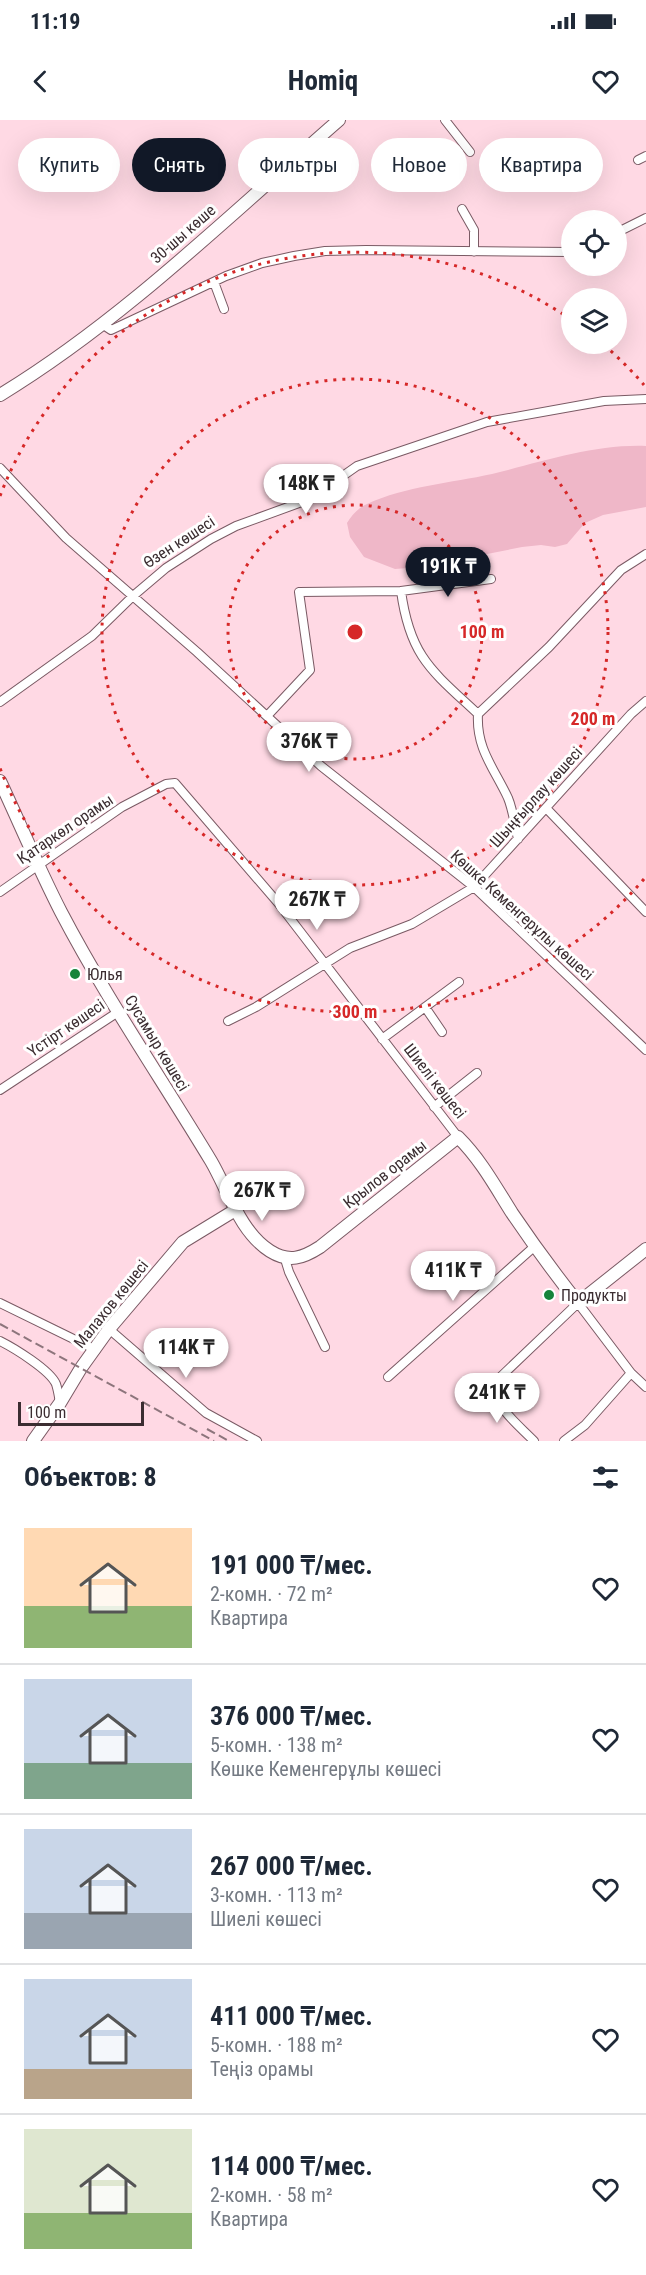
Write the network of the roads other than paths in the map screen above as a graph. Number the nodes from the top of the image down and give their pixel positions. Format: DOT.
graph roads {
  1 [pos="339,120"];
  2 [pos="445,120"];
  3 [pos="470,152"];
  4 [pos="462,209"];
  5 [pos="646,218"];
  6 [pos="627,228"];
  7 [pos="474,252"];
  8 [pos="561,252"];
  9 [pos="214,282"];
  10 [pos="224,309"];
  11 [pos="102,324"];
  12 [pos="0,395"];
  13 [pos="646,399"];
  14 [pos="0,468"];
  15 [pos="646,554"];
  16 [pos="491,579"];
  17 [pos="401,591"];
  18 [pos="133,596"];
  19 [pos="646,701"];
  20 [pos="0,702"];
  21 [pos="478,714"];
  22 [pos="267,716"];
  23 [pos="0,781"];
  24 [pos="148,793"];
  25 [pos="546,808"];
  26 [pos="518,839"];
  27 [pos="38,865"];
  28 [pos="474,887"];
  29 [pos="0,892"];
  30 [pos="646,912"];
  31 [pos="325,962"];
  32 [pos="459,982"];
  33 [pos="425,1007"];
  34 [pos="118,1012"];
  35 [pos="228,1022"];
  36 [pos="442,1032"];
  37 [pos="382,1039"];
  38 [pos="646,1050"];
  39 [pos="477,1073"];
  40 [pos="0,1090"];
  41 [pos="434,1107"];
  42 [pos="458,1137"];
  43 [pos="237,1209"];
  44 [pos="535,1245"];
  45 [pos="646,1249"];
  46 [pos="285,1259"];
  47 [pos="0,1303"];
  48 [pos="578,1303"];
  49 [pos="109,1329"];
  50 [pos="0,1341"];
  51 [pos="325,1347"];
  52 [pos="96,1350"];
  53 [pos="631,1373"];
  54 [pos="388,1377"];
  55 [pos="646,1387"];
  56 [pos="60,1403"];
  57 [pos="33,1441"];
  58 [pos="257,1441"];
  59 [pos="534,1441"];
  60 [pos="564,1441"];
  1 -- 11 [label="main road, 30-шы көше"];
  2 -- 3 [label="street"];
  4 -- 7 [label="street"];
  5 -- 6 [label="street"];
  7 -- 8 [label="street"];
  7 -- 9 [label="street"];
  9 -- 10 [label="street"];
  9 -- 11 [label="street"];
  11 -- 12 [label="main road"];
  13 -- 18 [label="street, Өзен көшесі"];
  14 -- 18 [label="street, Көшке Кеменгерұлы көшесі"];
  15 -- 21 [label="street"];
  16 -- 17 [label="street"];
  17 -- 21 [label="street"];
  17 -- 22 [label="street"];
  18 -- 20 [label="street, Өзен көшесі"];
  18 -- 22 [label="street, Көшке Кеменгерұлы көшесі"];
  19 -- 25 [label="street, Шыңғырлау көшесі"];
  21 -- 26 [label="street"];
  22 -- 28 [label="street, Көшке Кеменгерұлы көшесі"];
  23 -- 27 [label="main road, Сусамыр көшесі"];
  24 -- 27 [label="street, Қатаркөл орамы"];
  24 -- 31 [label="street, Шиелі көшесі"];
  25 -- 26 [label="street, Шыңғырлау көшесі"];
  25 -- 30 [label="street"];
  26 -- 28 [label="street, Шыңғырлау көшесі"];
  27 -- 29 [label="street, Қатаркөл орамы"];
  27 -- 34 [label="main road, Сусамыр көшесі"];
  28 -- 31 [label="street"];
  28 -- 38 [label="street, Көшке Кеменгерұлы көшесі"];
  31 -- 35 [label="street"];
  31 -- 37 [label="street, Шиелі көшесі"];
  32 -- 33 [label="street"];
  33 -- 36 [label="street"];
  33 -- 37 [label="street"];
  34 -- 40 [label="street, Үстірт көшесі"];
  34 -- 43 [label="main road, Сусамыр көшесі"];
  37 -- 41 [label="street, Шиелі көшесі"];
  39 -- 41 [label="street"];
  41 -- 42 [label="street, Шиелі көшесі"];
  42 -- 44 [label="main road, Шиелі көшесі"];
  42 -- 46 [label="main road, Крылов орамы"];
  43 -- 46 [label="main road, Сусамыр көшесі"];
  43 -- 49 [label="main road, Малахов көшесі"];
  44 -- 48 [label="main road, Шиелі көшесі"];
  44 -- 54 [label="street"];
  45 -- 48 [label="main road"];
  46 -- 51 [label="street"];
  47 -- 52 [label="street"];
  48 -- 53 [label="street, Шиелі көшесі"];
  48 -- 59 [label="street"];
  49 -- 52 [label="main road, Малахов көшесі"];
  49 -- 58 [label="street"];
  50 -- 56 [label="street"];
  52 -- 56 [label="main road, Малахов көшесі"];
  53 -- 55 [label="street, Шиелі көшесі"];
  53 -- 60 [label="street"];
  56 -- 57 [label="main road, Малахов көшесі"];
}
